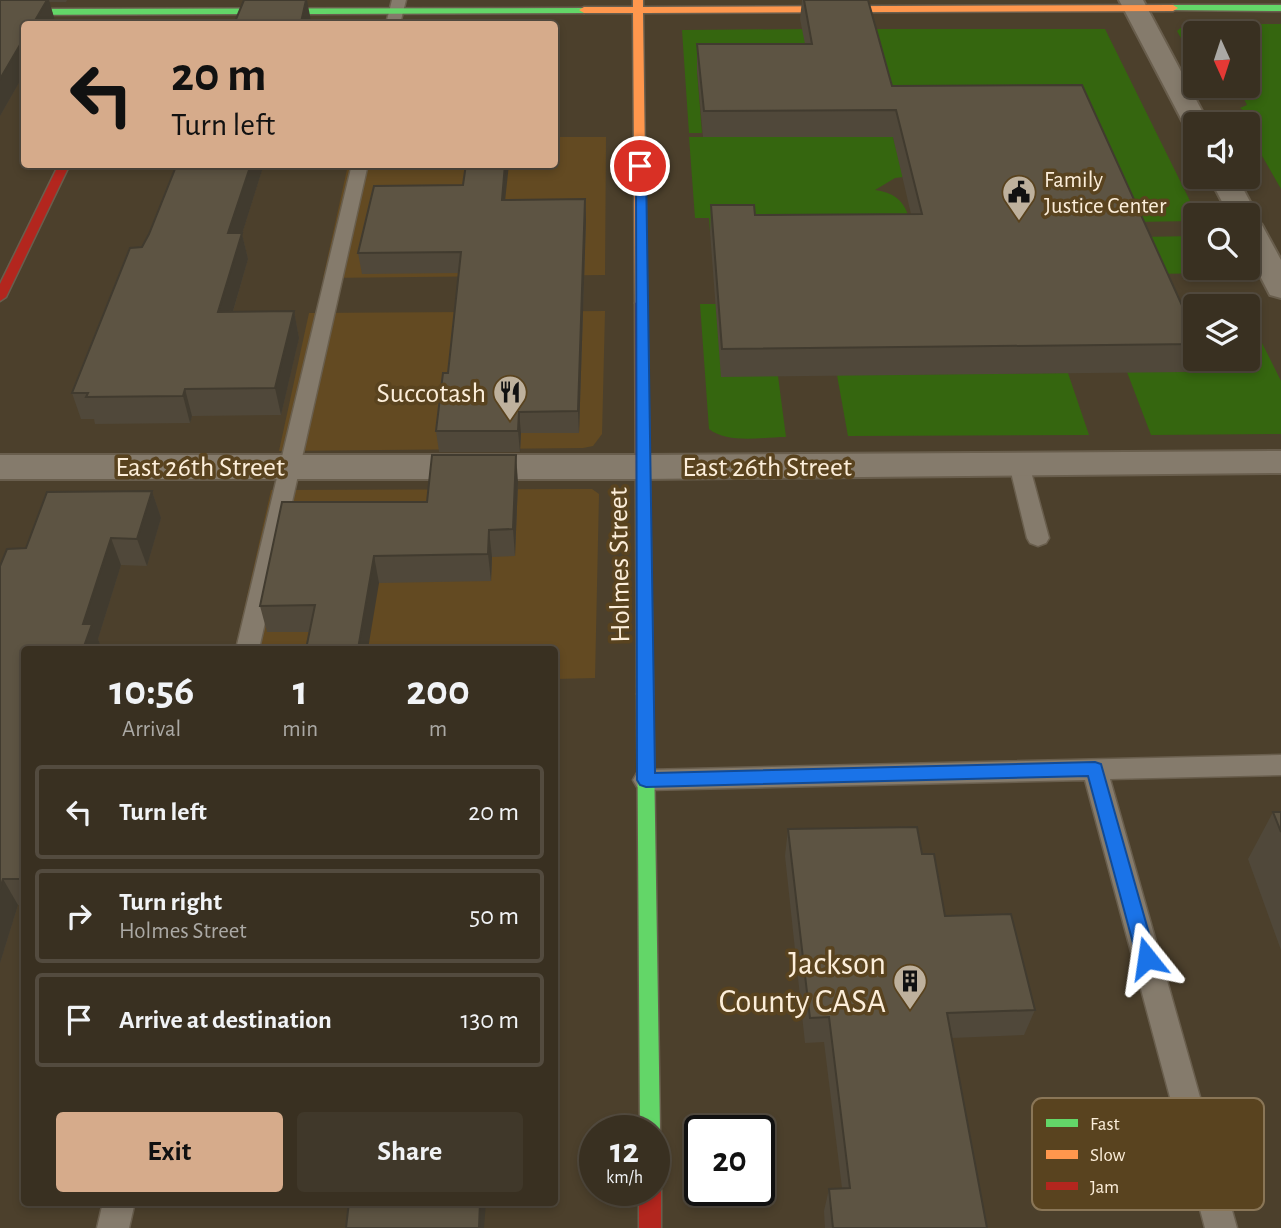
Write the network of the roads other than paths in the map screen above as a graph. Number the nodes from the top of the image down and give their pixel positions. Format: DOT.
graph roads {
  1 [pos="638,5"];
  2 [pos="889,5"];
  3 [pos="1134,5"];
  4 [pos="1281,8"];
  5 [pos="0,12"];
  6 [pos="140,12"];
  7 [pos="396,12"];
  8 [pos="1190,112"];
  9 [pos="63,168"];
  10 [pos="359,168"];
  11 [pos="1260,248"];
  12 [pos="1281,289"];
  13 [pos="0,297"];
  14 [pos="1281,462"];
  15 [pos="1018,464"];
  16 [pos="289,466"];
  17 [pos="0,467"];
  18 [pos="643,467"];
  19 [pos="1038,538"];
  20 [pos="248,646"];
  21 [pos="1281,765"];
  22 [pos="1095,769"];
  23 [pos="646,780"];
  24 [pos="1185,1098"];
  25 [pos="650,1115"];
  26 [pos="118,1206"];
  27 [pos="650,1206"];
  28 [pos="1216,1210"];
  29 [pos="113,1228"];
  30 [pos="650,1228"];
  31 [pos="1221,1228"];
  1 -- 2 [label="street"];
  1 -- 7 [label="street"];
  1 -- 18 [label="street, Holmes Street"];
  2 -- 3 [label="street"];
  3 -- 4 [label="street"];
  3 -- 8 [label="street"];
  5 -- 6 [label="street"];
  6 -- 7 [label="street"];
  9 -- 13 [label="street"];
  10 -- 16 [label="lane"];
  11 -- 12 [label="street"];
  14 -- 15 [label="street, East 26th Street"];
  15 -- 18 [label="street, East 26th Street"];
  15 -- 19 [label="lane"];
  16 -- 17 [label="street, East 26th Street"];
  16 -- 18 [label="street, East 26th Street"];
  16 -- 20 [label="lane"];
  18 -- 23 [label="street, Holmes Street"];
  21 -- 22 [label="lane"];
  22 -- 23 [label="lane"];
  22 -- 24 [label="lane"];
  23 -- 25 [label="street, Holmes Street"];
  26 -- 29 [label="lane"];
  27 -- 30 [label="street"];
  28 -- 31 [label="lane"];
}
